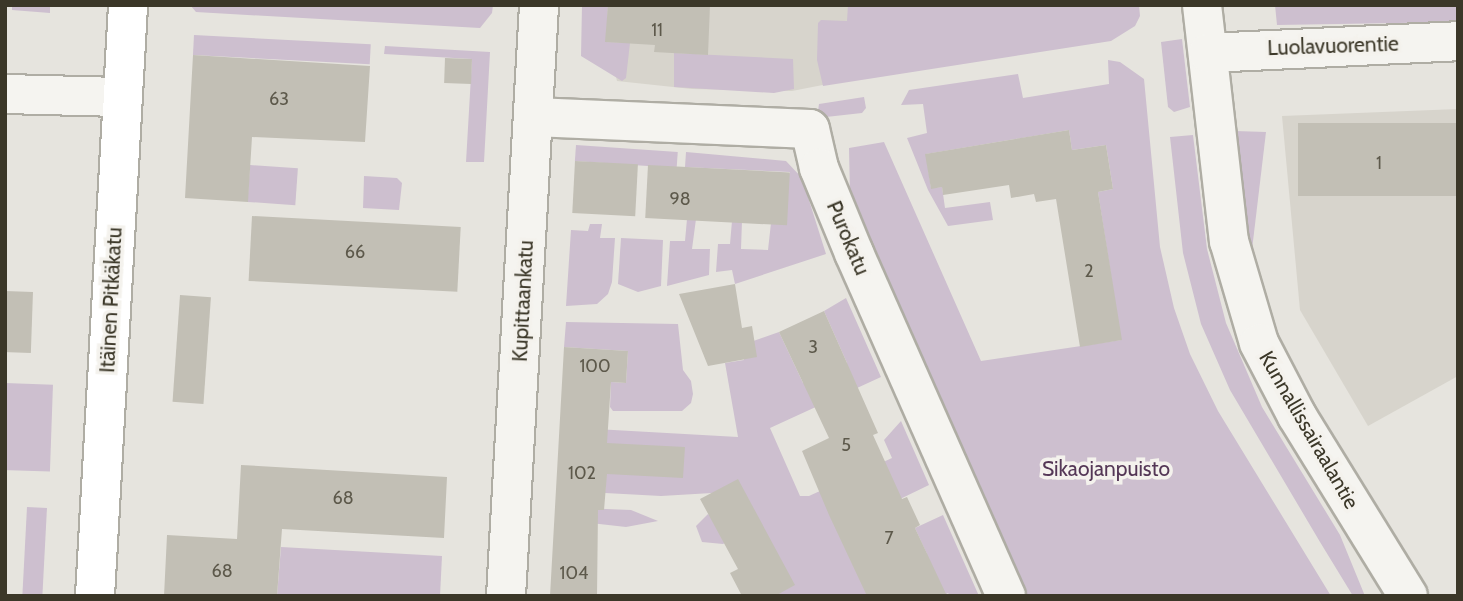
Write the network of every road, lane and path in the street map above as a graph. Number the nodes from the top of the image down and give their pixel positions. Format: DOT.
graph roads {
  1 [pos="128,5"];
  2 [pos="539,5"];
  3 [pos="1202,5"];
  4 [pos="1458,41"];
  5 [pos="1208,53"];
  6 [pos="5,94"];
  7 [pos="123,97"];
  8 [pos="534,117"];
  9 [pos="95,596"];
  10 [pos="506,596"];
  11 [pos="1006,596"];
  12 [pos="1408,596"];
  1 -- 7 [label="main road, Itäinen Pitkäkatu"];
  2 -- 8 [label="street, Kupittaankatu"];
  3 -- 5 [label="street, Kunnallissairaalantie"];
  4 -- 5 [label="street, Luolavuorentie"];
  5 -- 12 [label="street, Kunnallissairaalantie"];
  6 -- 7 [label="street"];
  7 -- 9 [label="main road, Itäinen Pitkäkatu"];
  8 -- 10 [label="street, Kupittaankatu"];
  8 -- 11 [label="street, Purokatu"];
}
